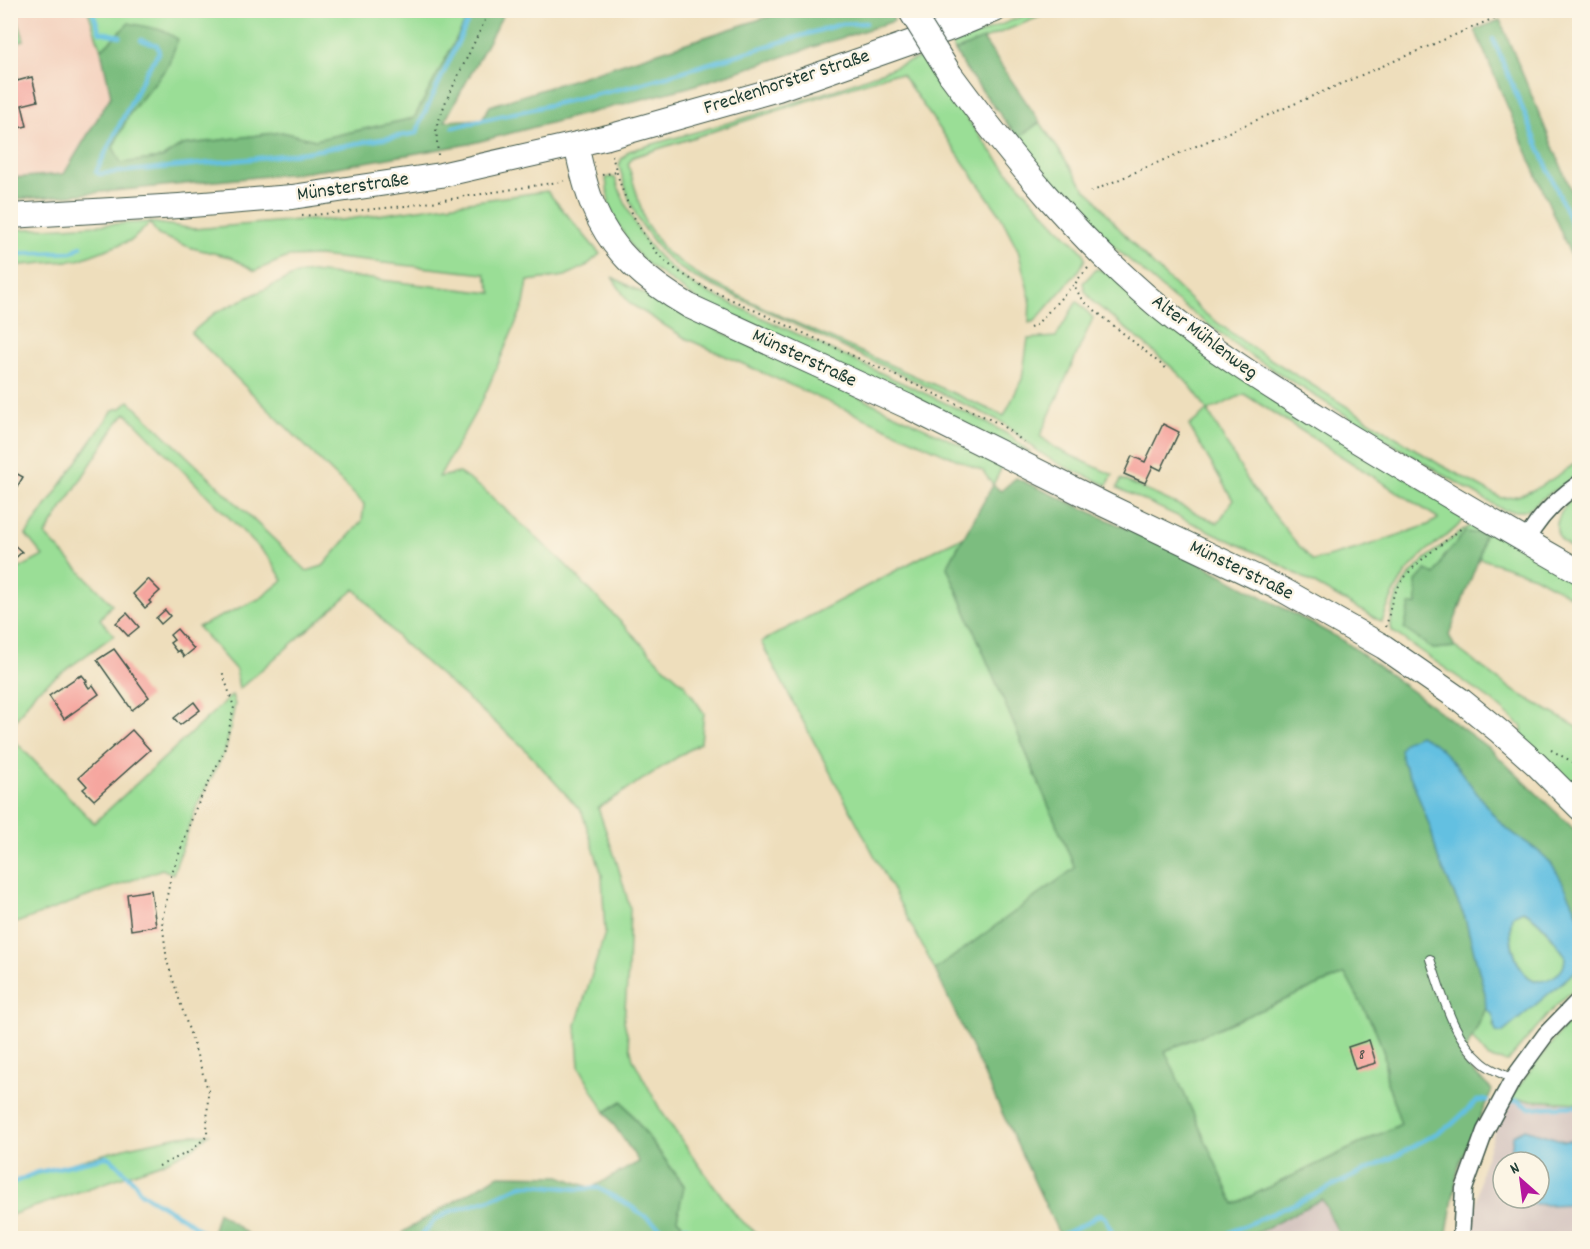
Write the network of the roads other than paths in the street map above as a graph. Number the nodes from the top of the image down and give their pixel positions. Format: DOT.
graph roads {
  1 [pos="910,10"];
  2 [pos="995,10"];
  3 [pos="576,145"];
  4 [pos="10,216"];
  5 [pos="1580,483"];
  6 [pos="1526,541"];
  7 [pos="1580,572"];
  8 [pos="1580,808"];
  9 [pos="1430,959"];
  10 [pos="1580,999"];
  11 [pos="1513,1079"];
  12 [pos="1461,1239"];
  1 -- 6 [label="main road, Alter Mühlenweg, bridge"];
  2 -- 3 [label="main road, Freckenhorster Straße"];
  3 -- 4 [label="main road, Münsterstraße"];
  3 -- 8 [label="main road, Münsterstraße"];
  5 -- 6 [label="street"];
  6 -- 7 [label="main road, Alter Mühlenweg"];
  9 -- 11 [label="lane"];
  10 -- 11 [label="street"];
  11 -- 12 [label="street"];
}
